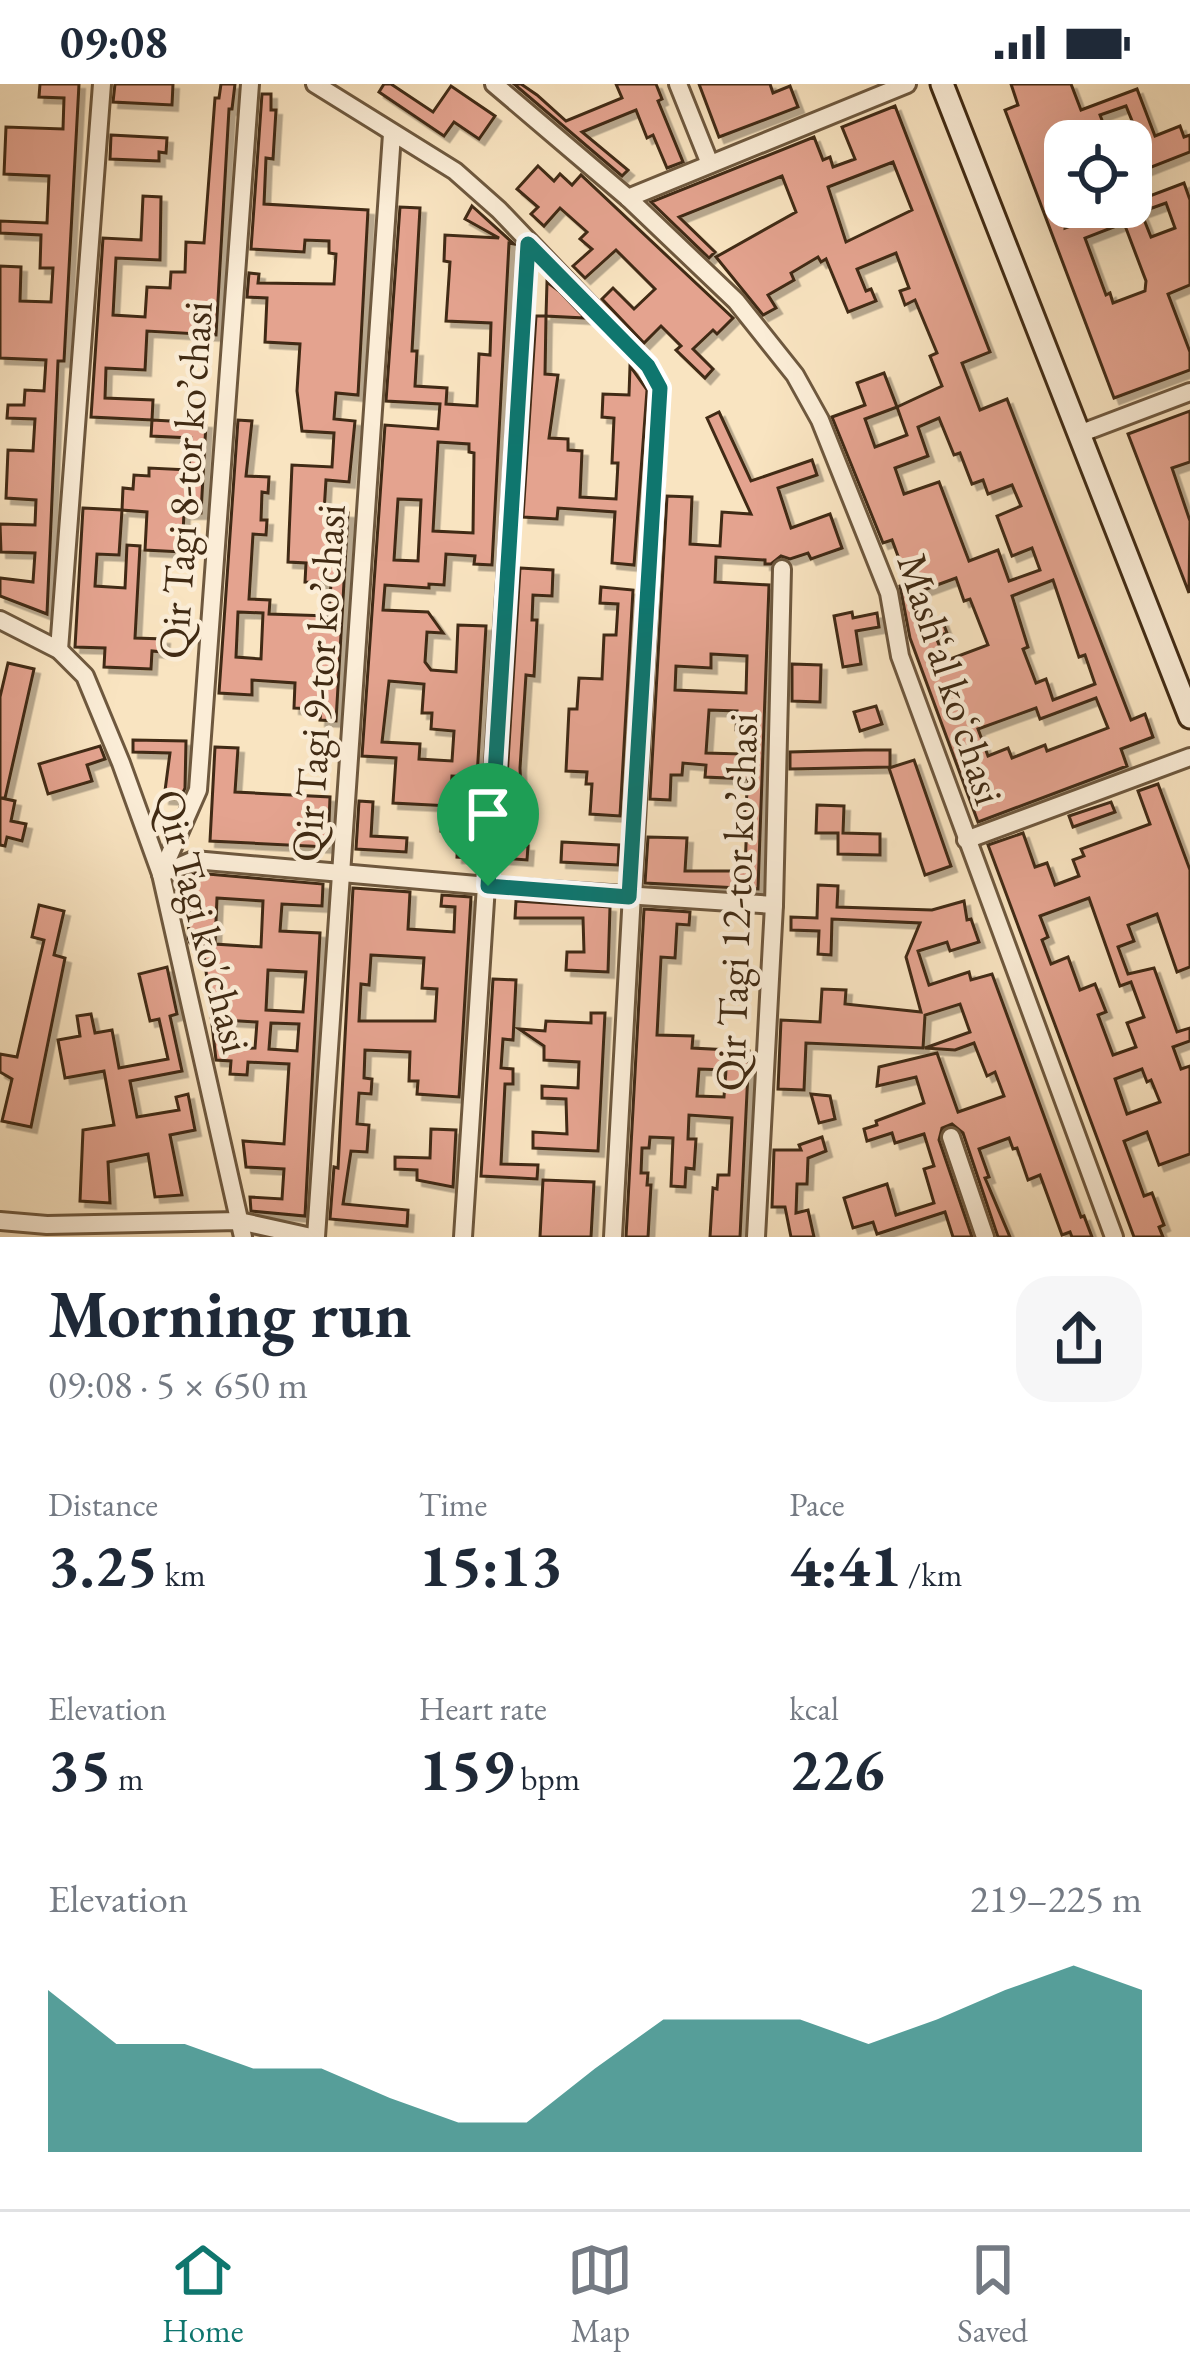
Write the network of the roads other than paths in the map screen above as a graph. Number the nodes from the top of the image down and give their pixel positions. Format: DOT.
graph roads {
  1 [pos="102,84"];
  2 [pos="250,84"];
  3 [pos="315,84"];
  4 [pos="494,84"];
  5 [pos="678,84"];
  6 [pos="907,84"];
  7 [pos="942,84"];
  8 [pos="392,134"];
  9 [pos="710,164"];
  10 [pos="628,198"];
  11 [pos="528,244"];
  12 [pos="1190,392"];
  13 [pos="1079,434"];
  14 [pos="782,569"];
  15 [pos="0,620"];
  16 [pos="58,650"];
  17 [pos="1190,717"];
  18 [pos="1190,757"];
  19 [pos="966,840"];
  20 [pos="341,871"];
  21 [pos="161,874"];
  22 [pos="488,886"];
  23 [pos="629,897"];
  24 [pos="774,905"];
  25 [pos="951,1137"];
  26 [pos="0,1221"];
  27 [pos="241,1229"];
  28 [pos="149,1230"];
  29 [pos="314,1237"];
  30 [pos="463,1237"];
  31 [pos="613,1237"];
  32 [pos="756,1237"];
  33 [pos="985,1237"];
  34 [pos="1114,1237"];
  1 -- 16 [label="street"];
  2 -- 21 [label="street, Qir Tagi 8-tor koʼchasi"];
  3 -- 8 [label="street"];
  4 -- 10 [label="street, Mashʻal koʻchasi"];
  5 -- 9 [label="street"];
  6 -- 9 [label="street"];
  7 -- 13 [label="main road"];
  8 -- 11 [label="street"];
  8 -- 20 [label="street, Qir Tagi 9-tor koʼchasi"];
  9 -- 10 [label="street"];
  10 -- 19 [label="street, Mashʻal koʻchasi"];
  11 -- 22 [label="street"];
  11 -- 23 [label="street"];
  12 -- 13 [label="street"];
  13 -- 17 [label="main road"];
  14 -- 24 [label="street, Qir Tagi 12-tor koʼchasi"];
  15 -- 16 [label="street, Qir Tagi ko'chasi"];
  16 -- 21 [label="street, Qir Tagi ko'chasi"];
  18 -- 19 [label="street"];
  19 -- 34 [label="street, Mashʻal koʻchasi"];
  20 -- 21 [label="street"];
  20 -- 22 [label="street"];
  20 -- 29 [label="street, Qir Tagi 9-tor koʼchasi"];
  21 -- 27 [label="street, Qir Tagi ko'chasi"];
  22 -- 23 [label="street"];
  22 -- 30 [label="street"];
  23 -- 24 [label="street"];
  23 -- 31 [label="street"];
  24 -- 32 [label="street, Qir Tagi 12-tor koʼchasi"];
  25 -- 33 [label="street"];
  26 -- 28 [label="street"];
  27 -- 28 [label="street"];
  27 -- 29 [label="street"];
}
